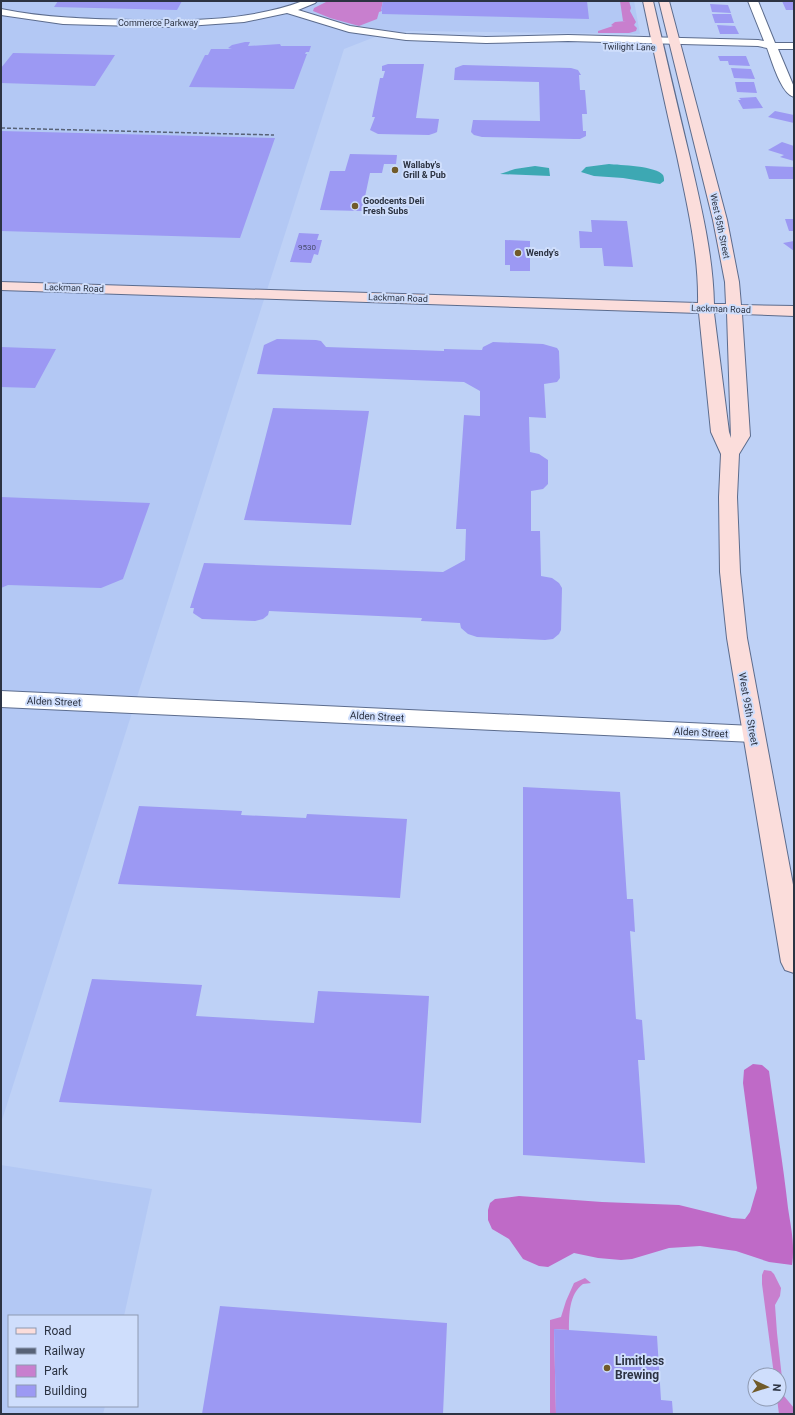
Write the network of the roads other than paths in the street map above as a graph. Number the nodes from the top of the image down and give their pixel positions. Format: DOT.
graph roads {
  1 [pos="312,1"];
  2 [pos="648,1"];
  3 [pos="664,1"];
  4 [pos="753,1"];
  5 [pos="288,10"];
  6 [pos="1,12"];
  7 [pos="657,44"];
  8 [pos="675,44"];
  9 [pos="771,46"];
  10 [pos="794,46"];
  11 [pos="794,94"];
  12 [pos="1,286"];
  13 [pos="706,308"];
  14 [pos="735,309"];
  15 [pos="794,311"];
  16 [pos="730,454"];
  17 [pos="1,699"];
  18 [pos="754,734"];
  19 [pos="794,962"];
  1 -- 5 [label="street, Commerce Parkway"];
  2 -- 7 [label="main road, West 95th Street"];
  3 -- 8 [label="main road, West 95th Street"];
  4 -- 9 [label="street"];
  5 -- 6 [label="street, Commerce Parkway"];
  5 -- 7 [label="street, Twilight Lane"];
  7 -- 8 [label="street, Twilight Lane"];
  7 -- 13 [label="main road, West 95th Street"];
  8 -- 9 [label="street, Twilight Lane"];
  8 -- 14 [label="main road, West 95th Street"];
  9 -- 10 [label="street, Twilight Lane"];
  9 -- 11 [label="street"];
  12 -- 13 [label="main road, Lackman Road"];
  13 -- 14 [label="main road, Lackman Road"];
  13 -- 16 [label="main road, West 95th Street"];
  14 -- 15 [label="main road, Lackman Road"];
  14 -- 16 [label="main road, West 95th Street"];
  16 -- 18 [label="main road, West 95th Street"];
  17 -- 18 [label="street, Alden Street"];
  18 -- 19 [label="main road, West 95th Street"];
}
